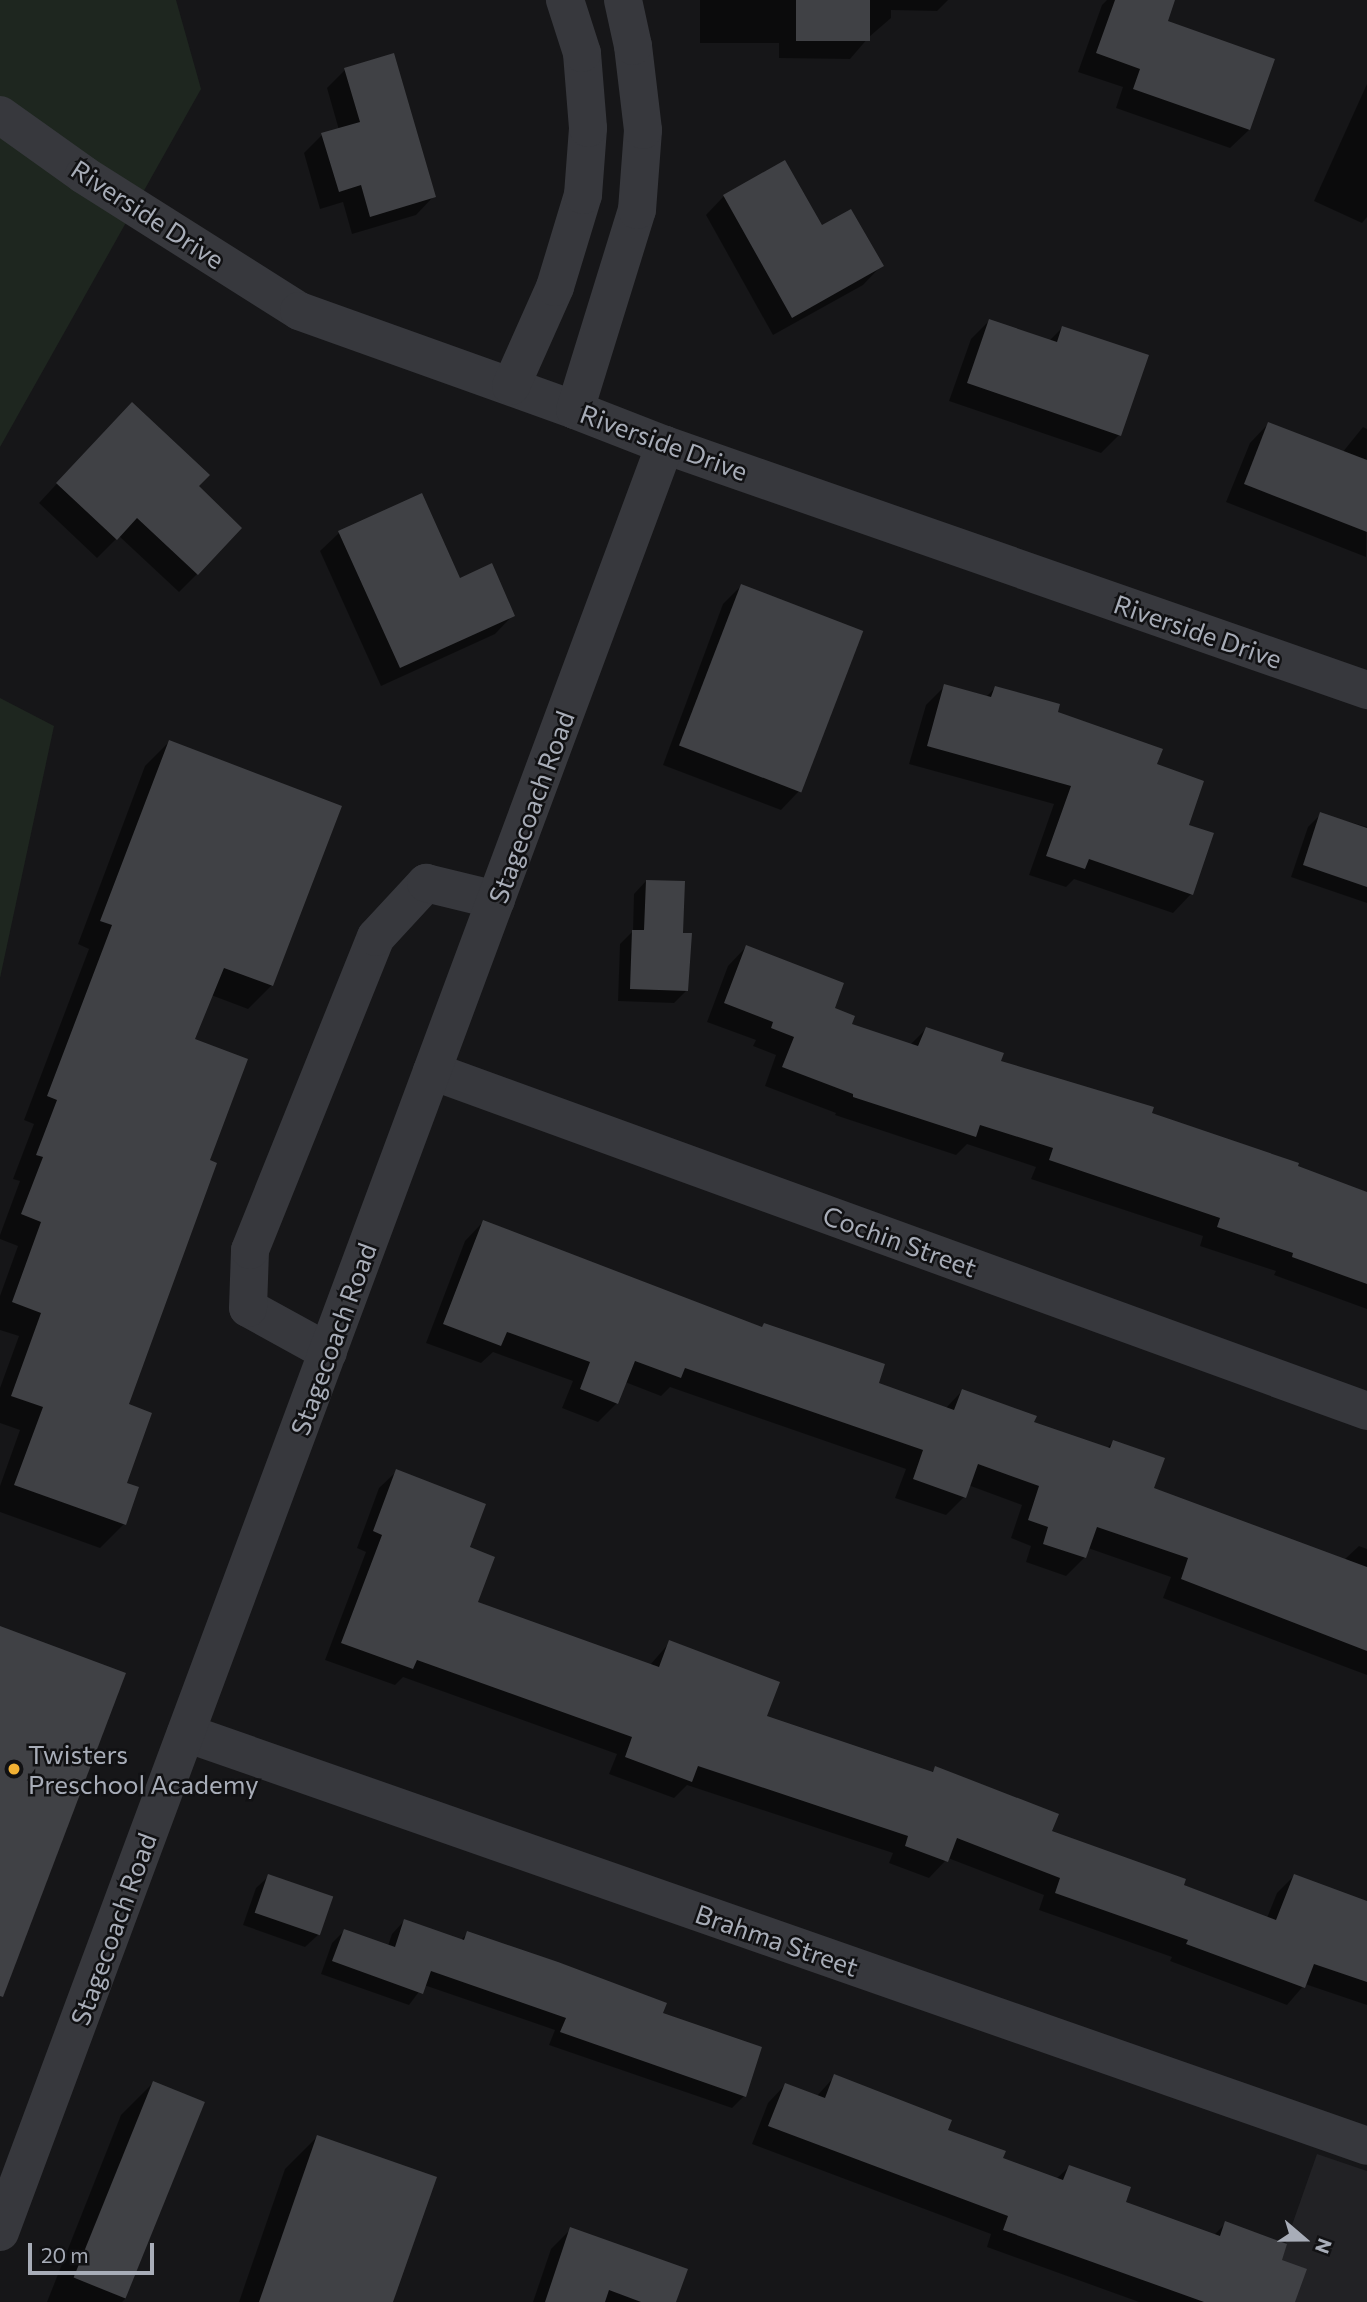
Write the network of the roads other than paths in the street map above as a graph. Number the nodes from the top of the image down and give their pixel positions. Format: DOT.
graph roads {
  1 [pos="565,0"];
  2 [pos="623,0"];
  3 [pos="0,115"];
  4 [pos="511,386"];
  5 [pos="575,410"];
  6 [pos="666,445"];
  7 [pos="1367,690"];
  8 [pos="496,900"];
  9 [pos="432,1071"];
  10 [pos="328,1353"];
  11 [pos="1367,1411"];
  12 [pos="186,1733"];
  13 [pos="1367,2147"];
  14 [pos="0,2232"];
  1 -- 4 [label="street"];
  2 -- 5 [label="street"];
  3 -- 4 [label="street, Riverside Drive"];
  4 -- 5 [label="street, Riverside Drive"];
  5 -- 6 [label="street, Riverside Drive"];
  6 -- 7 [label="street, Riverside Drive"];
  6 -- 8 [label="street, Stagecoach Road"];
  8 -- 9 [label="street, Stagecoach Road"];
  8 -- 10 [label="street"];
  9 -- 10 [label="street, Stagecoach Road"];
  9 -- 11 [label="street, Cochin Street"];
  10 -- 12 [label="street, Stagecoach Road"];
  12 -- 13 [label="street, Brahma Street"];
  12 -- 14 [label="street, Stagecoach Road"];
}
